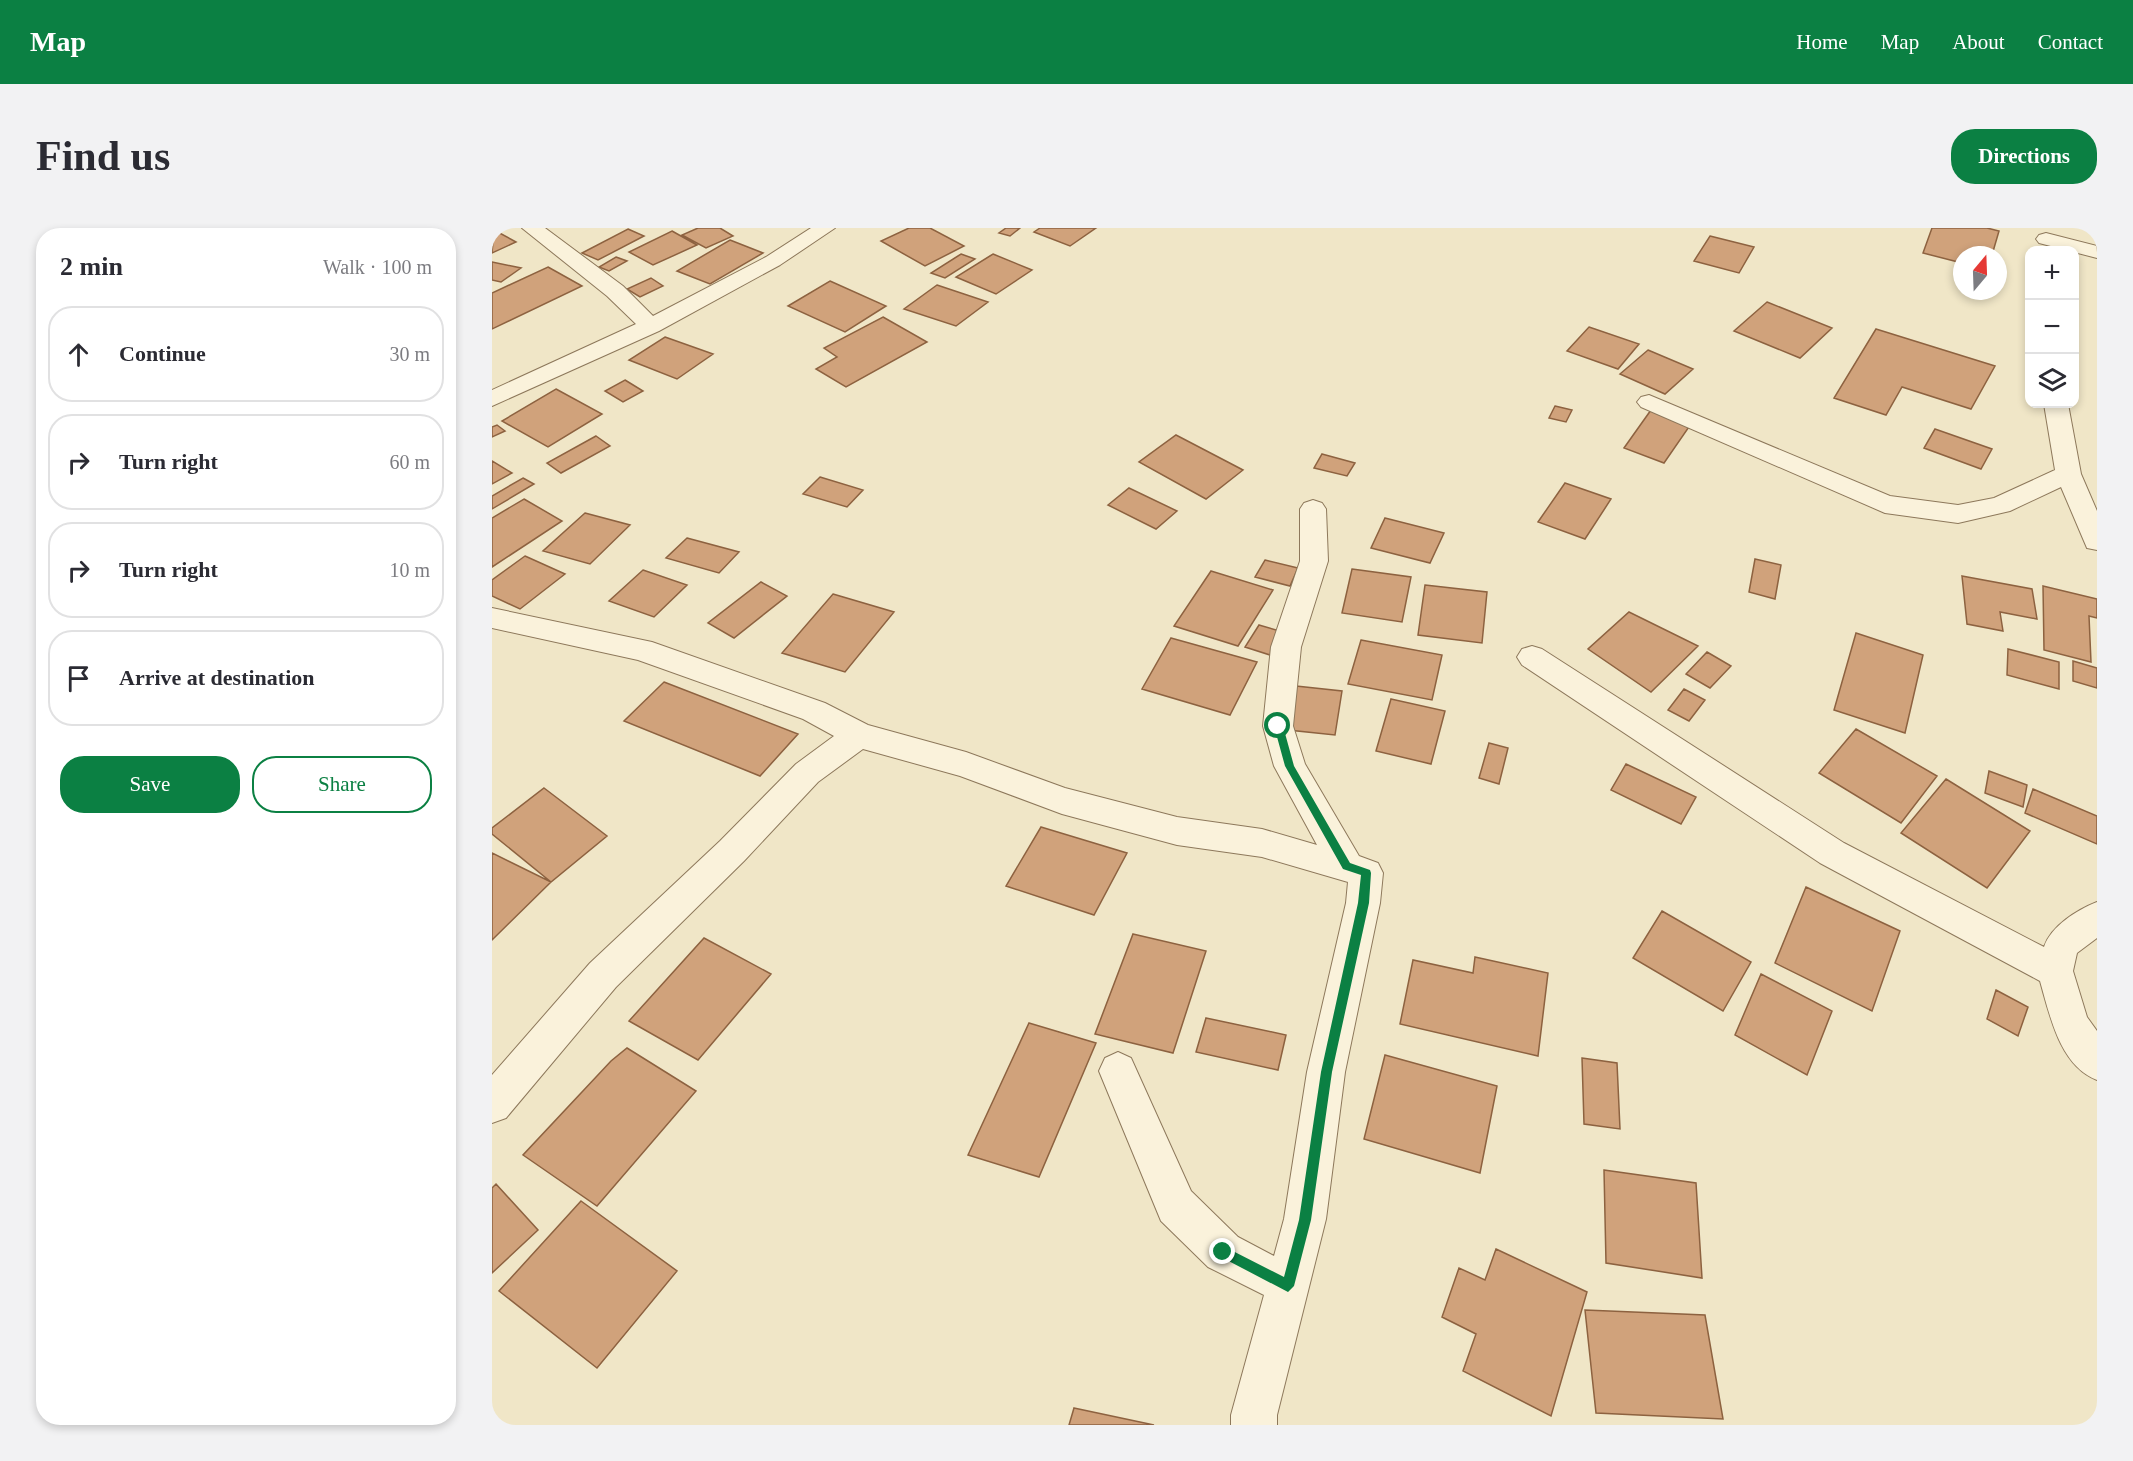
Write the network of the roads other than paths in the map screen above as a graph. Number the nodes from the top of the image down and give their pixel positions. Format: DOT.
graph roads {
  1 [pos="532,228"];
  2 [pos="825,228"];
  3 [pos="2047,239"];
  4 [pos="2097,252"];
  5 [pos="651,326"];
  6 [pos="492,399"];
  7 [pos="1649,402"];
  8 [pos="2057,408"];
  9 [pos="2068,474"];
  10 [pos="1313,509"];
  11 [pos="2095,531"];
  12 [pos="492,618"];
  13 [pos="1532,657"];
  14 [pos="859,735"];
  15 [pos="1347,866"];
  16 [pos="2097,918"];
  17 [pos="2055,971"];
  18 [pos="2097,1062"];
  19 [pos="1118,1071"];
  20 [pos="492,1104"];
  21 [pos="1288,1286"];
  22 [pos="1254,1425"];
  1 -- 5 [label="street"];
  2 -- 5 [label="street"];
  3 -- 4 [label="street"];
  5 -- 6 [label="street"];
  7 -- 9 [label="street"];
  8 -- 9 [label="street"];
  9 -- 11 [label="street"];
  10 -- 15 [label="street"];
  12 -- 14 [label="street"];
  13 -- 17 [label="street"];
  14 -- 15 [label="street"];
  14 -- 20 [label="street"];
  15 -- 21 [label="street"];
  16 -- 17 [label="street"];
  17 -- 18 [label="street"];
  19 -- 21 [label="street"];
  21 -- 22 [label="street"];
}
